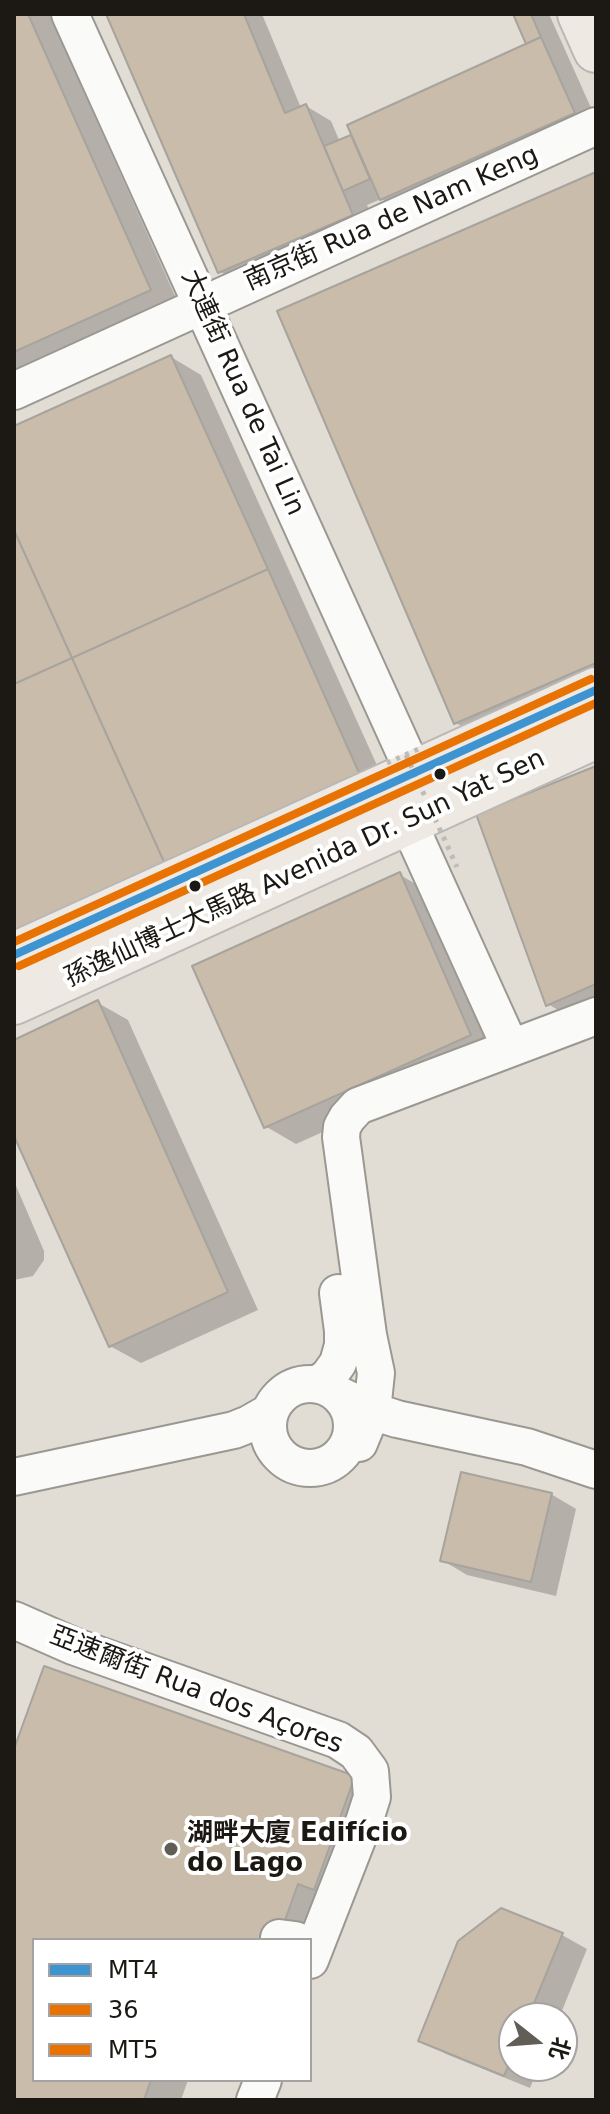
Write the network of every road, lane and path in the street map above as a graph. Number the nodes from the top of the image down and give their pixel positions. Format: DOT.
graph roads {
  1 [pos="70,14"];
  2 [pos="580,14"];
  3 [pos="596,50"];
  4 [pos="596,126"];
  5 [pos="202,305"];
  6 [pos="14,391"];
  7 [pos="596,690"];
  8 [pos="596,736"];
  9 [pos="408,759"];
  10 [pos="408,822"];
  11 [pos="457,867"];
  12 [pos="14,955"];
  13 [pos="14,1002"];
  14 [pos="596,1004"];
  15 [pos="586,1029"];
  16 [pos="506,1038"];
  17 [pos="329,1390"];
  18 [pos="270,1412"];
  19 [pos="379,1431"];
  20 [pos="192,1440"];
  21 [pos="277,1454"];
  22 [pos="596,1470"];
  23 [pos="14,1477"];
  24 [pos="14,1620"];
  25 [pos="14,1644"];
  26 [pos="73,1646"];
  27 [pos="306,1938"];
  1 -- 5 [label="street, 大連街 Rua de Tai Lin"];
  2 -- 3 [label="main road"];
  4 -- 5 [label="street, 南京街 Rua de Nam Keng"];
  5 -- 6 [label="street, 南京街 Rua de Nam Keng"];
  5 -- 9 [label="street, 大連街 Rua de Tai Lin"];
  7 -- 9 [label="main road, 孫逸仙博士大馬路 Avenida Dr. Sun Yat Sen"];
  8 -- 10 [label="main road, 孫逸仙博士大馬路 Avenida Dr. Sun Yat Sen"];
  9 -- 11 [label="path, bridge"];
  9 -- 12 [label="main road, 孫逸仙博士大馬路 Avenida Dr. Sun Yat Sen"];
  10 -- 13 [label="main road, 孫逸仙博士大馬路 Avenida Dr. Sun Yat Sen"];
  10 -- 16 [label="street"];
  14 -- 16 [label="street"];
  15 -- 19 [label="street"];
  16 -- 17 [label="street"];
  17 -- 18 [label="street"];
  17 -- 19 [label="street"];
  17 -- 19 [label="street"];
  18 -- 20 [label="street"];
  18 -- 21 [label="street"];
  19 -- 21 [label="street"];
  19 -- 22 [label="street"];
  20 -- 21 [label="street"];
  20 -- 23 [label="street"];
  24 -- 26 [label="street, 亞速爾街 Rua dos Açores"];
  25 -- 26 [label="street"];
  26 -- 27 [label="street, 亞速爾街 Rua dos Açores"];
}
